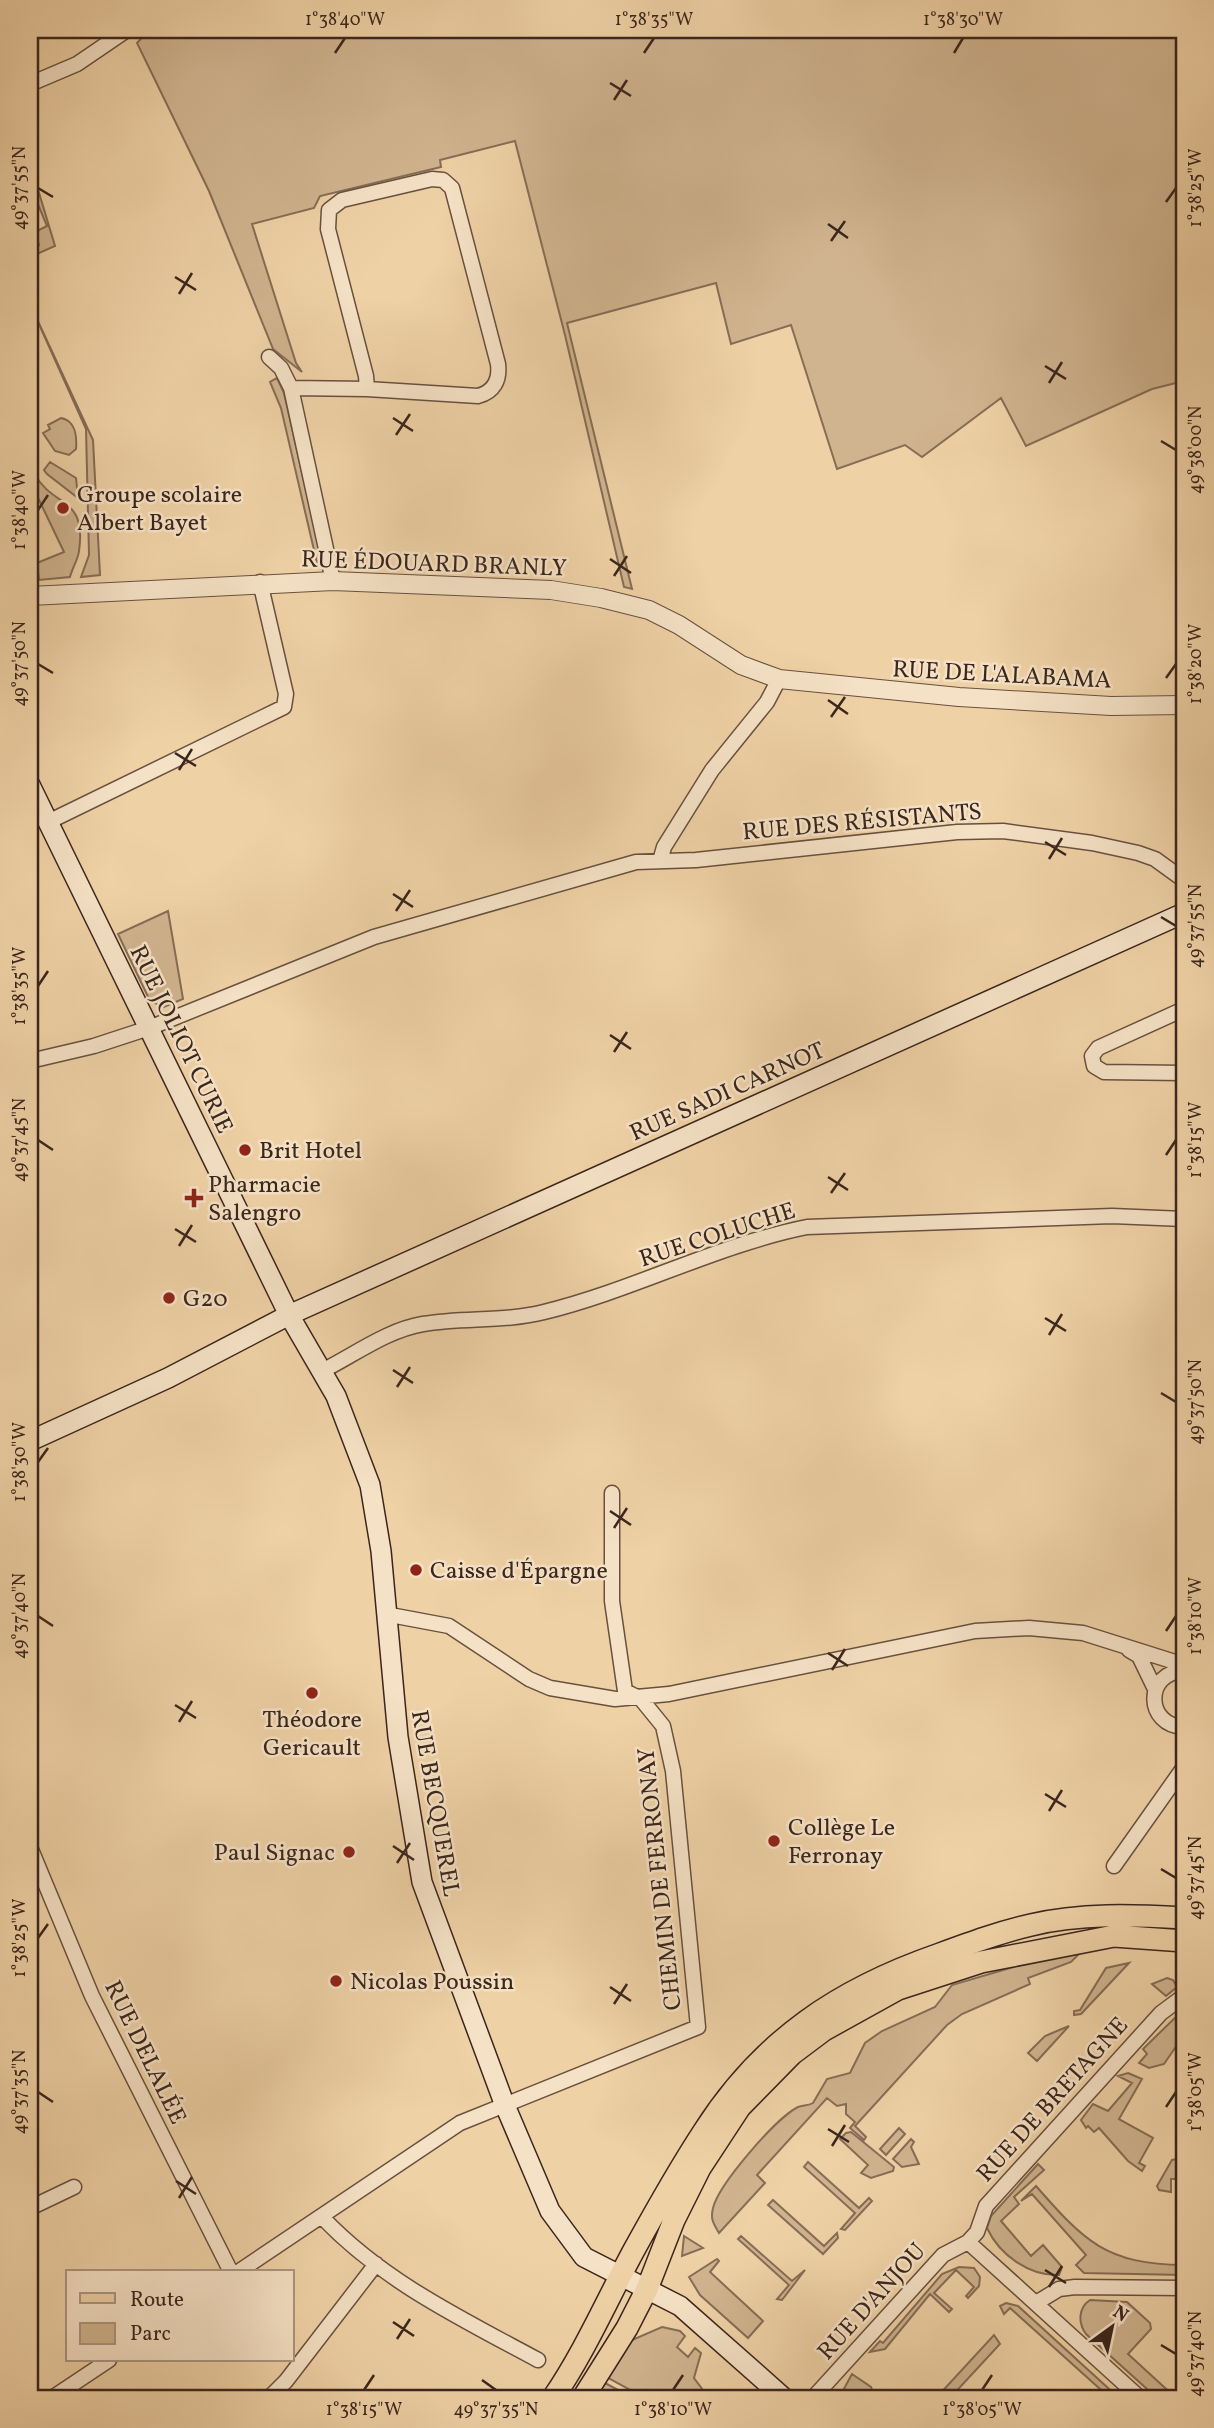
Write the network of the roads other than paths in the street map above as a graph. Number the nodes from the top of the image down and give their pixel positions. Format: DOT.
graph roads {
  1 [pos="127,30"];
  2 [pos="30,84"];
  3 [pos="269,357"];
  4 [pos="292,388"];
  5 [pos="367,389"];
  6 [pos="333,581"];
  7 [pos="260,582"];
  8 [pos="30,596"];
  9 [pos="779,679"];
  10 [pos="817,684"];
  11 [pos="1184,705"];
  12 [pos="30,785"];
  13 [pos="48,822"];
  14 [pos="660,861"];
  15 [pos="1184,880"];
  16 [pos="1184,913"];
  17 [pos="1184,1009"];
  18 [pos="149,1028"];
  19 [pos="30,1061"];
  20 [pos="1184,1073"];
  21 [pos="1184,1219"];
  22 [pos="289,1315"];
  23 [pos="322,1371"];
  24 [pos="30,1441"];
  25 [pos="612,1493"];
  26 [pos="385,1614"];
  27 [pos="1119,1644"];
  28 [pos="1184,1671"];
  29 [pos="1155,1689"];
  30 [pos="641,1699"];
  31 [pos="1184,1727"];
  32 [pos="1184,1767"];
  33 [pos="30,1847"];
  34 [pos="1114,1866"];
  35 [pos="1184,1918"];
  36 [pos="1184,1941"];
  37 [pos="1184,1996"];
  38 [pos="504,2103"];
  39 [pos="74,2187"];
  40 [pos="30,2208"];
  41 [pos="323,2218"];
  42 [pos="968,2242"];
  43 [pos="376,2264"];
  44 [pos="230,2270"];
  45 [pos="241,2270"];
  46 [pos="621,2277"];
  47 [pos="1184,2288"];
  48 [pos="647,2289"];
  49 [pos="1036,2304"];
  50 [pos="538,2360"];
  51 [pos="106,2362"];
  52 [pos="52,2398"];
  53 [pos="269,2398"];
  54 [pos="553,2398"];
  55 [pos="583,2398"];
  56 [pos="784,2398"];
  57 [pos="813,2398"];
  58 [pos="1140,2398"];
  1 -- 2 [label="street"];
  3 -- 4 [label="street"];
  4 -- 5 [label="street"];
  4 -- 6 [label="street"];
  5 -- 5 [label="street"];
  6 -- 7 [label="street, RUE ÉDOUARD BRANLY"];
  6 -- 9 [label="street, RUE ÉDOUARD BRANLY"];
  7 -- 8 [label="street, RUE ÉDOUARD BRANLY"];
  7 -- 13 [label="street"];
  9 -- 10 [label="street, RUE ÉDOUARD BRANLY"];
  9 -- 14 [label="street"];
  10 -- 11 [label="street, RUE DE L'ALABAMA"];
  12 -- 13 [label="main road, RUE JOLIOT CURIE"];
  13 -- 18 [label="main road, RUE JOLIOT CURIE"];
  14 -- 15 [label="street, RUE DES RÉSISTANTS"];
  14 -- 18 [label="street, RUE DES RÉSISTANTS"];
  16 -- 22 [label="main road, RUE SADI CARNOT"];
  17 -- 20 [label="street"];
  18 -- 19 [label="street, RUE DES RÉSISTANTS"];
  18 -- 22 [label="main road, RUE JOLIOT CURIE"];
  21 -- 23 [label="street, RUE COLUCHE"];
  22 -- 23 [label="main road, RUE BECQUEREL"];
  22 -- 24 [label="main road, RUE SADI CARNOT"];
  23 -- 26 [label="main road, RUE BECQUEREL"];
  25 -- 30 [label="street, CHEMIN DE FERRONAY"];
  26 -- 30 [label="street"];
  26 -- 38 [label="main road, RUE BECQUEREL"];
  27 -- 28 [label="street"];
  27 -- 29 [label="street"];
  27 -- 30 [label="street"];
  28 -- 29 [label="street"];
  29 -- 31 [label="street"];
  30 -- 38 [label="street, CHEMIN DE FERRONAY"];
  32 -- 34 [label="street"];
  33 -- 44 [label="street, RUE DELALÉE"];
  35 -- 46 [label="main road"];
  36 -- 48 [label="main road"];
  37 -- 42 [label="street, RUE DE BRETAGNE"];
  38 -- 41 [label="street"];
  38 -- 46 [label="main road, RUE BECQUEREL"];
  39 -- 40 [label="street"];
  41 -- 43 [label="street"];
  41 -- 45 [label="street"];
  42 -- 49 [label="street"];
  42 -- 57 [label="street, RUE D'ANJOU"];
  43 -- 50 [label="street"];
  43 -- 53 [label="street"];
  46 -- 48 [label="main road, RUE BECQUEREL"];
  46 -- 54 [label="main road"];
  47 -- 49 [label="street"];
  48 -- 55 [label="main road"];
  48 -- 56 [label="main road, RUE BECQUEREL"];
  49 -- 58 [label="street"];
  51 -- 52 [label="street"];
}
